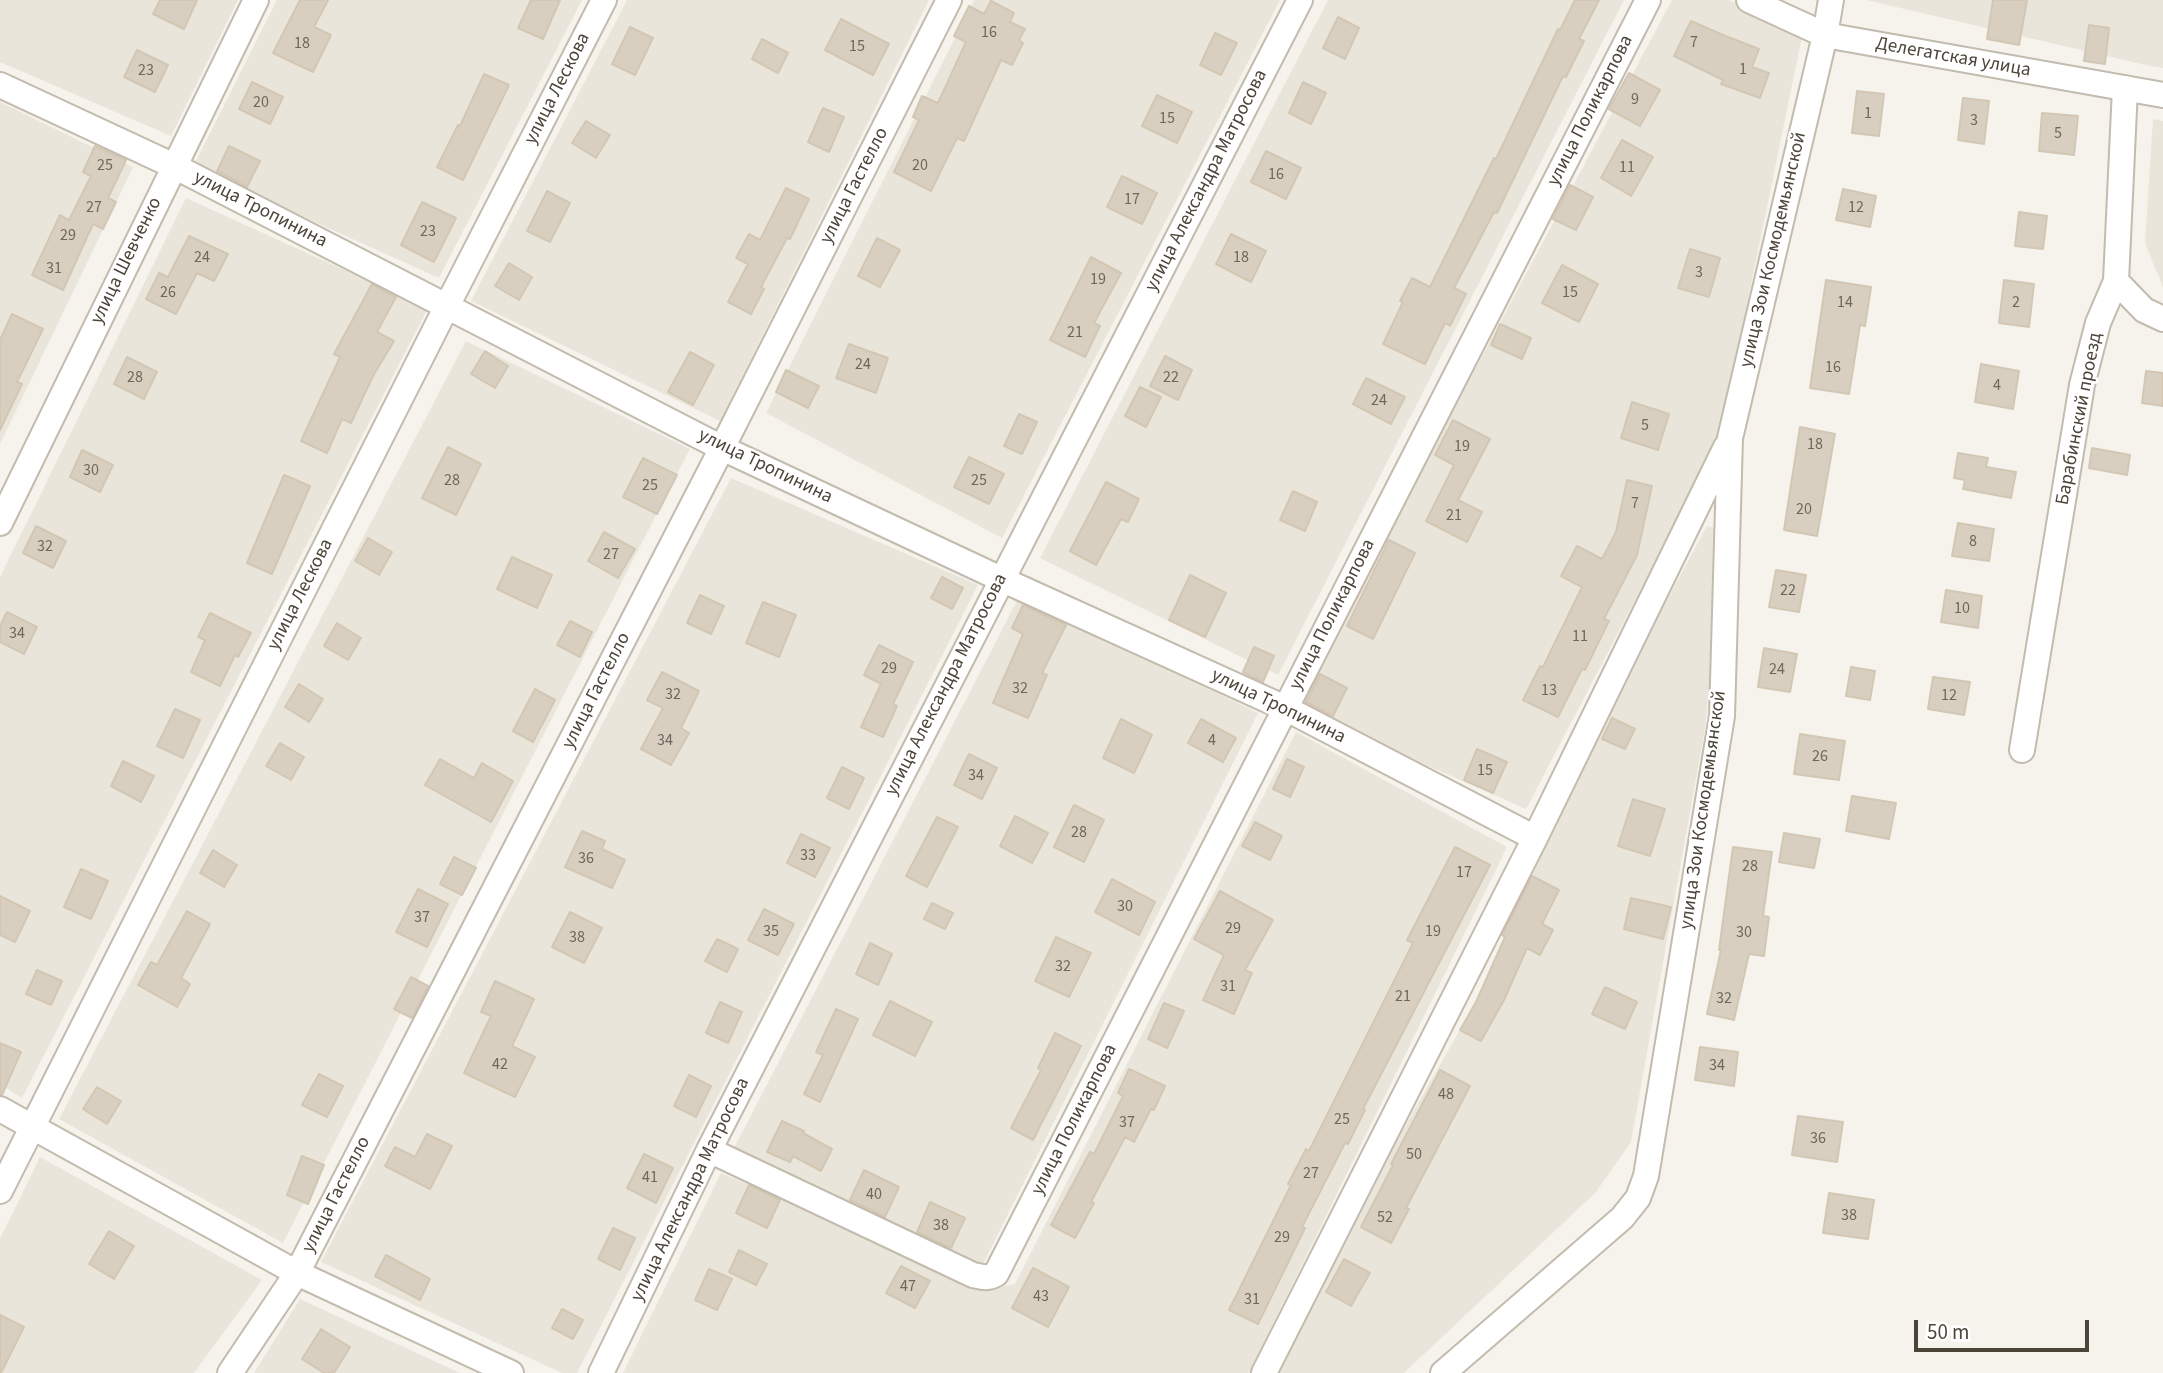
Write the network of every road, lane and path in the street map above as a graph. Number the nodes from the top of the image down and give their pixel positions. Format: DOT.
graph roads {
  1 [pos="257,0"];
  2 [pos="604,0"];
  3 [pos="949,0"];
  4 [pos="1300,0"];
  5 [pos="1648,0"];
  6 [pos="1749,0"];
  7 [pos="1831,0"];
  8 [pos="1825,35"];
  9 [pos="0,85"];
  10 [pos="2125,88"];
  11 [pos="2163,95"];
  12 [pos="174,166"];
  13 [pos="2116,281"];
  14 [pos="447,306"];
  15 [pos="2163,319"];
  16 [pos="1730,438"];
  17 [pos="722,448"];
  18 [pos="0,523"];
  19 [pos="1001,579"];
  20 [pos="1285,709"];
  21 [pos="2022,750"];
  22 [pos="1535,838"];
  23 [pos="0,1109"];
  24 [pos="31,1128"];
  25 [pos="709,1150"];
  26 [pos="0,1191"];
  27 [pos="297,1273"];
  28 [pos="230,1373"];
  29 [pos="511,1373"];
  30 [pos="601,1373"];
  31 [pos="1264,1373"];
  32 [pos="1443,1373"];
  1 -- 12 [label="street, улица Шевченко"];
  2 -- 14 [label="street, улица Лескова"];
  3 -- 17 [label="street, улица Гастелло"];
  4 -- 19 [label="street, улица Александра Матросова"];
  5 -- 20 [label="street, улица Поликарпова"];
  6 -- 8 [label="street, Делегатская улица"];
  7 -- 8 [label="street, улица Зои Космодемьянской"];
  8 -- 10 [label="street, Делегатская улица"];
  8 -- 16 [label="street, улица Зои Космодемьянской"];
  9 -- 12 [label="street, улица Тропинина"];
  10 -- 11 [label="street, Делегатская улица"];
  10 -- 13 [label="street, Барабинский проезд"];
  12 -- 14 [label="street, улица Тропинина"];
  12 -- 18 [label="street, улица Шевченко"];
  13 -- 15 [label="street"];
  13 -- 21 [label="street, Барабинский проезд"];
  14 -- 17 [label="street, улица Тропинина"];
  14 -- 24 [label="street, улица Лескова"];
  16 -- 22 [label="street"];
  16 -- 32 [label="street, улица Зои Космодемьянской"];
  17 -- 19 [label="street, улица Тропинина"];
  17 -- 27 [label="street, улица Гастелло"];
  19 -- 20 [label="street, улица Тропинина"];
  19 -- 25 [label="street, улица Александра Матросова"];
  20 -- 22 [label="street, улица Тропинина"];
  20 -- 25 [label="street, улица Поликарпова"];
  22 -- 31 [label="street"];
  23 -- 24 [label="street"];
  24 -- 26 [label="street, улица Лескова"];
  24 -- 27 [label="street"];
  25 -- 30 [label="street, улица Александра Матросова"];
  27 -- 28 [label="street, улица Гастелло"];
  27 -- 29 [label="street"];
}
